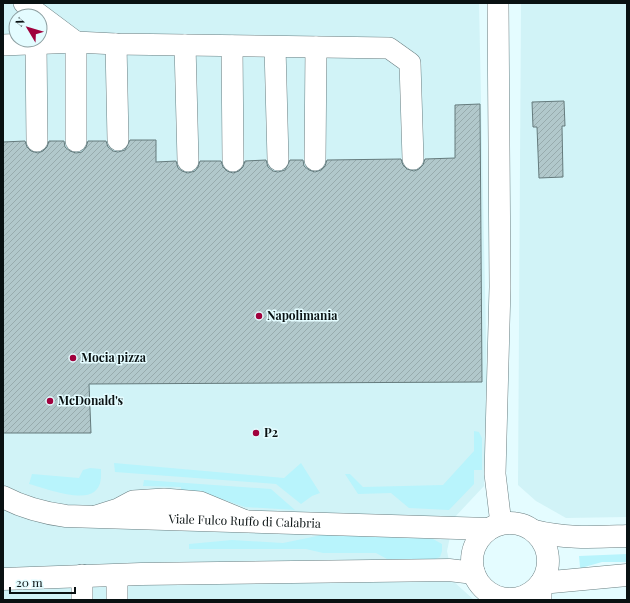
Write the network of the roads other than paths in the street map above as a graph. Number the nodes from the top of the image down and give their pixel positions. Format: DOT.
graph roads {
  1 [pos="24,3"];
  2 [pos="498,3"];
  3 [pos="76,42"];
  4 [pos="48,43"];
  5 [pos="116,44"];
  6 [pos="185,45"];
  7 [pos="232,46"];
  8 [pos="275,47"];
  9 [pos="316,47"];
  10 [pos="36,48"];
  11 [pos="118,140"];
  12 [pos="37,141"];
  13 [pos="76,141"];
  14 [pos="412,159"];
  15 [pos="278,160"];
  16 [pos="315,160"];
  17 [pos="188,161"];
  18 [pos="233,161"];
  19 [pos="3,497"];
  20 [pos="495,526"];
  21 [pos="534,531"];
  22 [pos="627,536"];
  23 [pos="474,573"];
  24 [pos="82,575"];
  25 [pos="117,575"];
  26 [pos="627,575"];
  27 [pos="3,578"];
  28 [pos="541,591"];
  29 [pos="501,599"];
  30 [pos="82,600"];
  31 [pos="117,600"];
  1 -- 3 [label="street"];
  2 -- 20 [label="street"];
  3 -- 4 [label="street"];
  3 -- 5 [label="street"];
  3 -- 13 [label="street"];
  5 -- 6 [label="street"];
  5 -- 11 [label="street"];
  6 -- 7 [label="street"];
  6 -- 17 [label="street"];
  7 -- 8 [label="street"];
  7 -- 18 [label="street"];
  8 -- 9 [label="street"];
  8 -- 15 [label="street"];
  9 -- 14 [label="street"];
  9 -- 16 [label="street"];
  10 -- 12 [label="street"];
  19 -- 20 [label="main road, Viale Fulco Ruffo di Calabria"];
  20 -- 21 [label="main road"];
  20 -- 23 [label="main road"];
  21 -- 22 [label="main road"];
  21 -- 28 [label="main road"];
  23 -- 25 [label="main road"];
  23 -- 29 [label="main road"];
  24 -- 25 [label="main road"];
  24 -- 27 [label="main road"];
  24 -- 30 [label="street"];
  25 -- 31 [label="street"];
  26 -- 28 [label="main road"];
  28 -- 29 [label="main road"];
}
